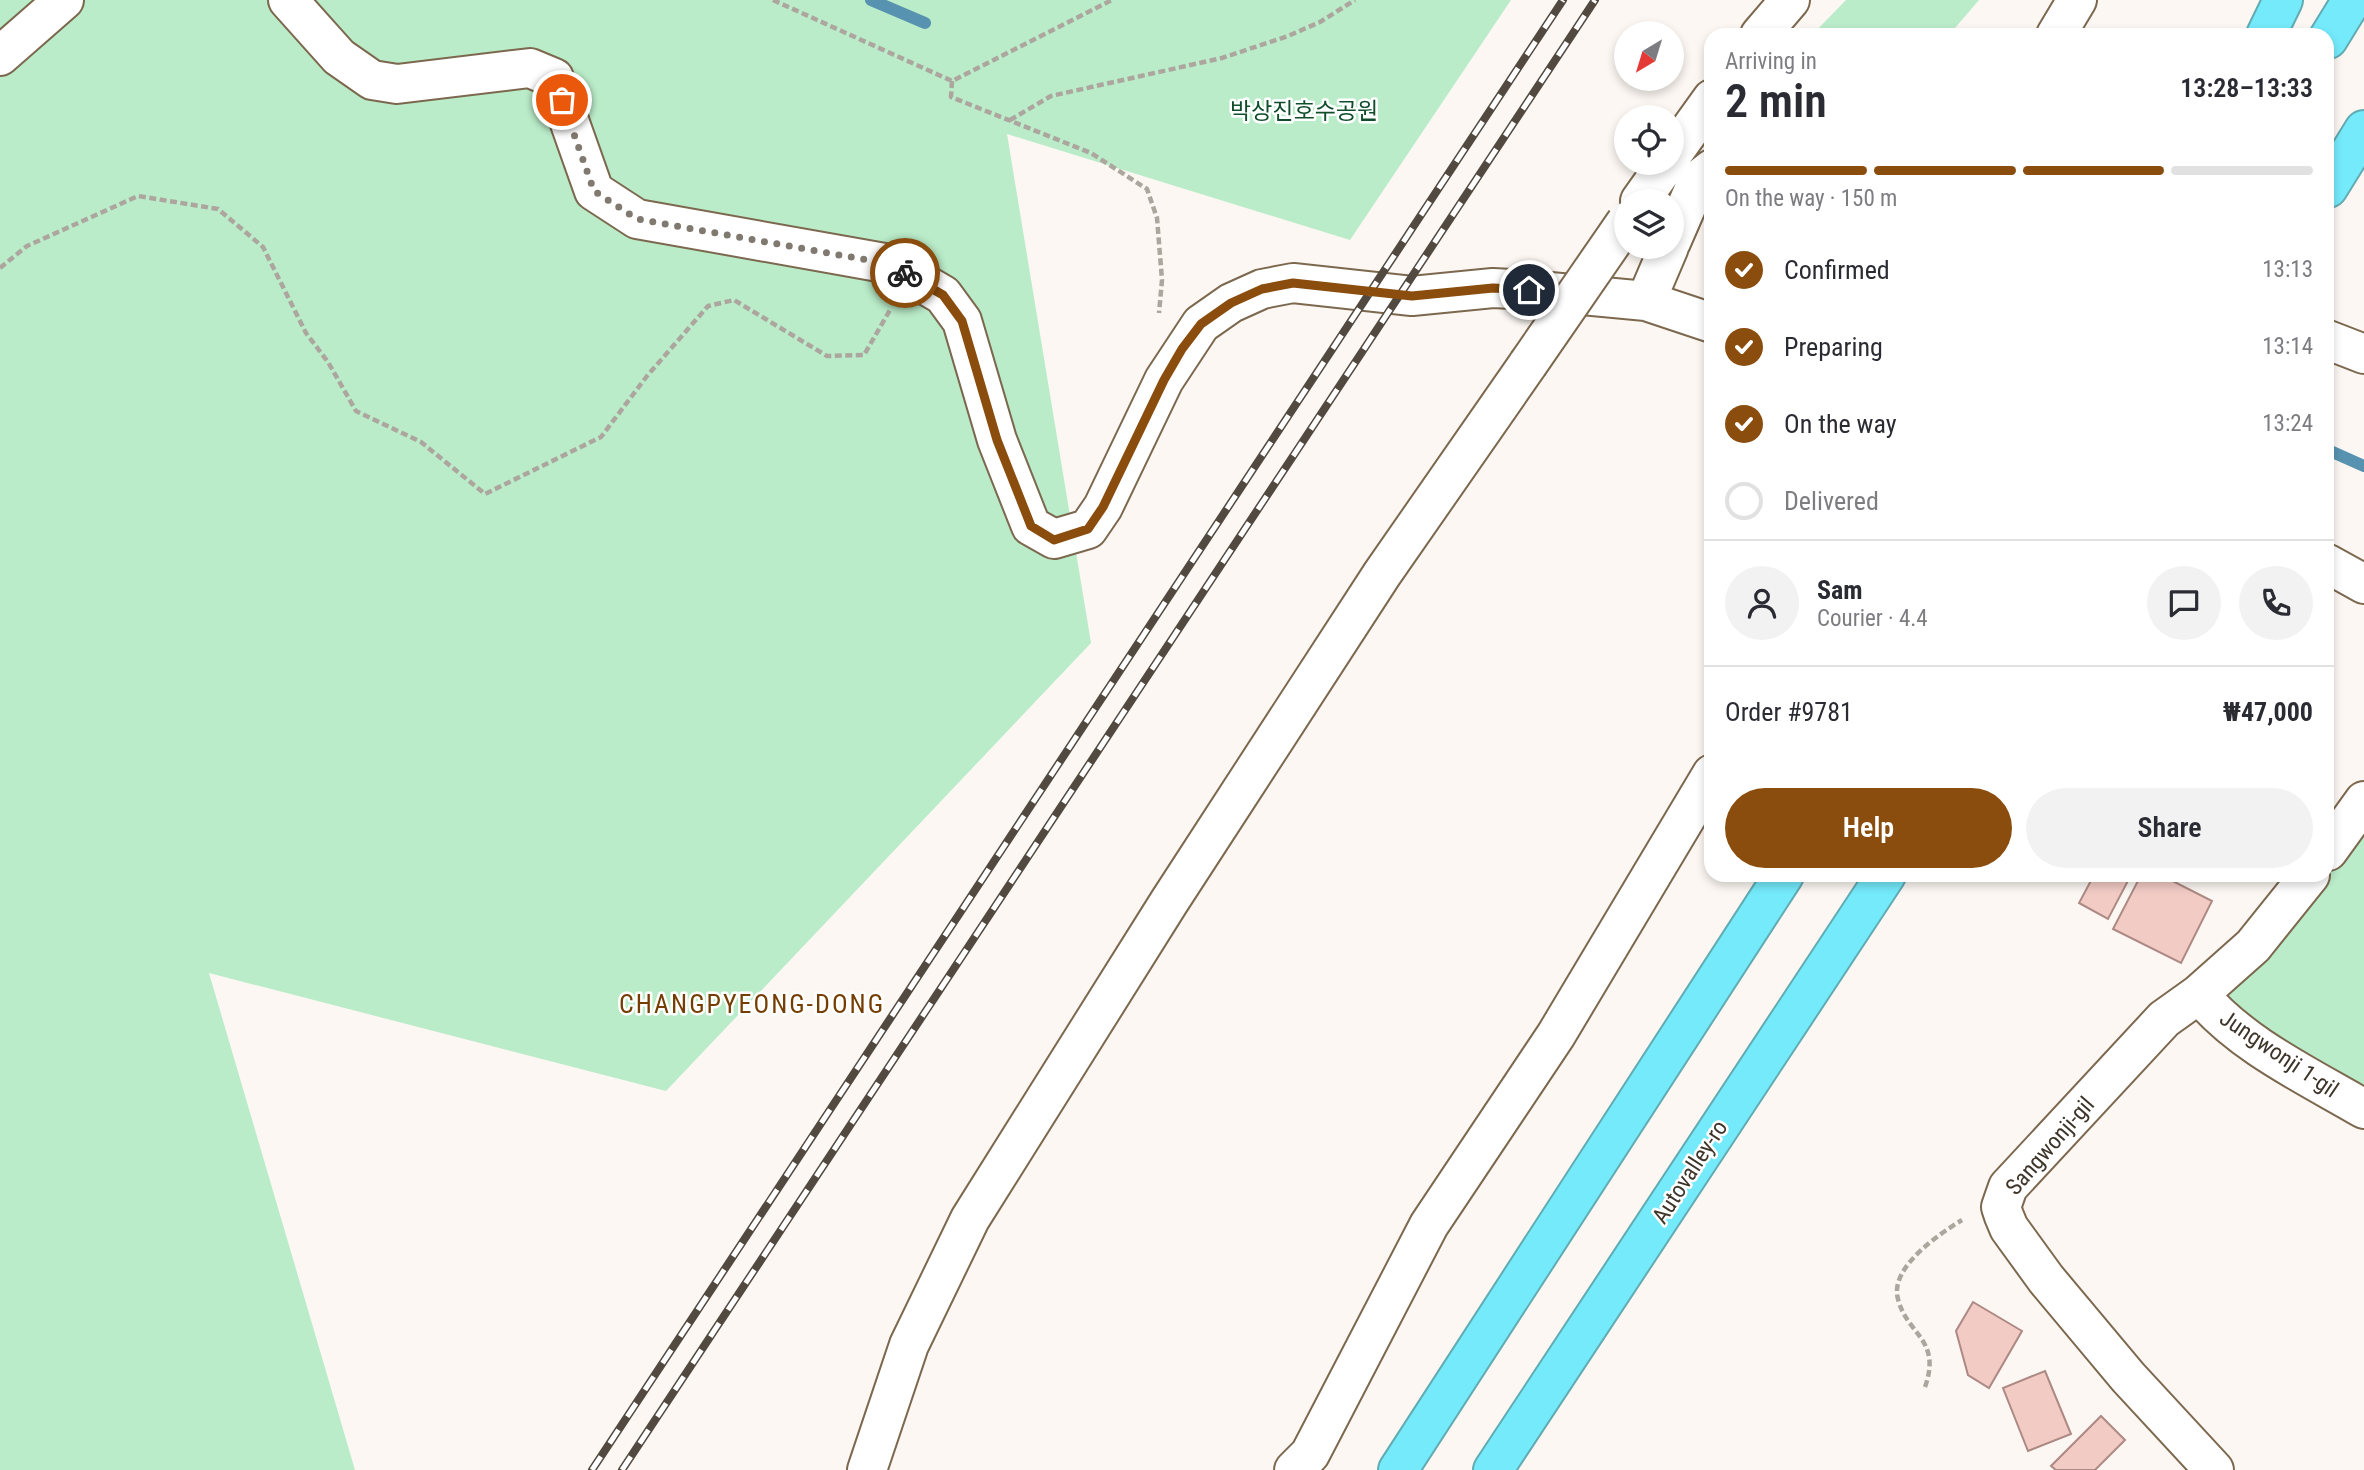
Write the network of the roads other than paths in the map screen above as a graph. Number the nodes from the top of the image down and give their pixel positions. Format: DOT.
graph roads {
  1 [pos="64,0"];
  2 [pos="288,0"];
  3 [pos="1790,0"];
  4 [pos="2077,0"];
  5 [pos="2283,0"];
  6 [pos="2352,0"];
  7 [pos="1766,28"];
  8 [pos="2060,28"];
  9 [pos="2269,28"];
  10 [pos="2334,29"];
  11 [pos="0,56"];
  12 [pos="1704,118"];
  13 [pos="2364,130"];
  14 [pos="1686,161"];
  15 [pos="2364,169"];
  16 [pos="2334,178"];
  17 [pos="1654,189"];
  18 [pos="1681,189"];
  19 [pos="2334,199"];
  20 [pos="1614,239"];
  21 [pos="1664,259"];
  22 [pos="1646,300"];
  23 [pos="1704,320"];
  24 [pos="2334,342"];
  25 [pos="2364,354"];
  26 [pos="2334,567"];
  27 [pos="2364,584"];
  28 [pos="1704,787"];
  29 [pos="2364,801"];
  30 [pos="2334,842"];
  31 [pos="1779,882"];
  32 [pos="1881,882"];
  33 [pos="2304,882"];
  34 [pos="2199,994"];
  35 [pos="2364,1109"];
  36 [pos="867,1470"];
  37 [pos="1294,1470"];
  38 [pos="1398,1470"];
  39 [pos="1493,1470"];
  40 [pos="2214,1470"];
  1 -- 11 [label="street"];
  2 -- 22 [label="street"];
  3 -- 7 [label="street"];
  4 -- 8 [label="street"];
  5 -- 9 [label="highway"];
  6 -- 10 [label="highway"];
  12 -- 14 [label="street"];
  13 -- 16 [label="highway"];
  14 -- 17 [label="street"];
  14 -- 18 [label="street"];
  15 -- 19 [label="highway"];
  20 -- 36 [label="street, bridge"];
  21 -- 22 [label="street"];
  22 -- 23 [label="street"];
  24 -- 25 [label="street"];
  26 -- 27 [label="street"];
  28 -- 37 [label="street"];
  29 -- 30 [label="street"];
  31 -- 38 [label="highway"];
  32 -- 39 [label="highway, Autovalley-ro"];
  33 -- 34 [label="street, Sangwonji-gil"];
  34 -- 35 [label="street, Jungwonji 1-gil"];
  34 -- 40 [label="street, Sangwonji-gil"];
}
